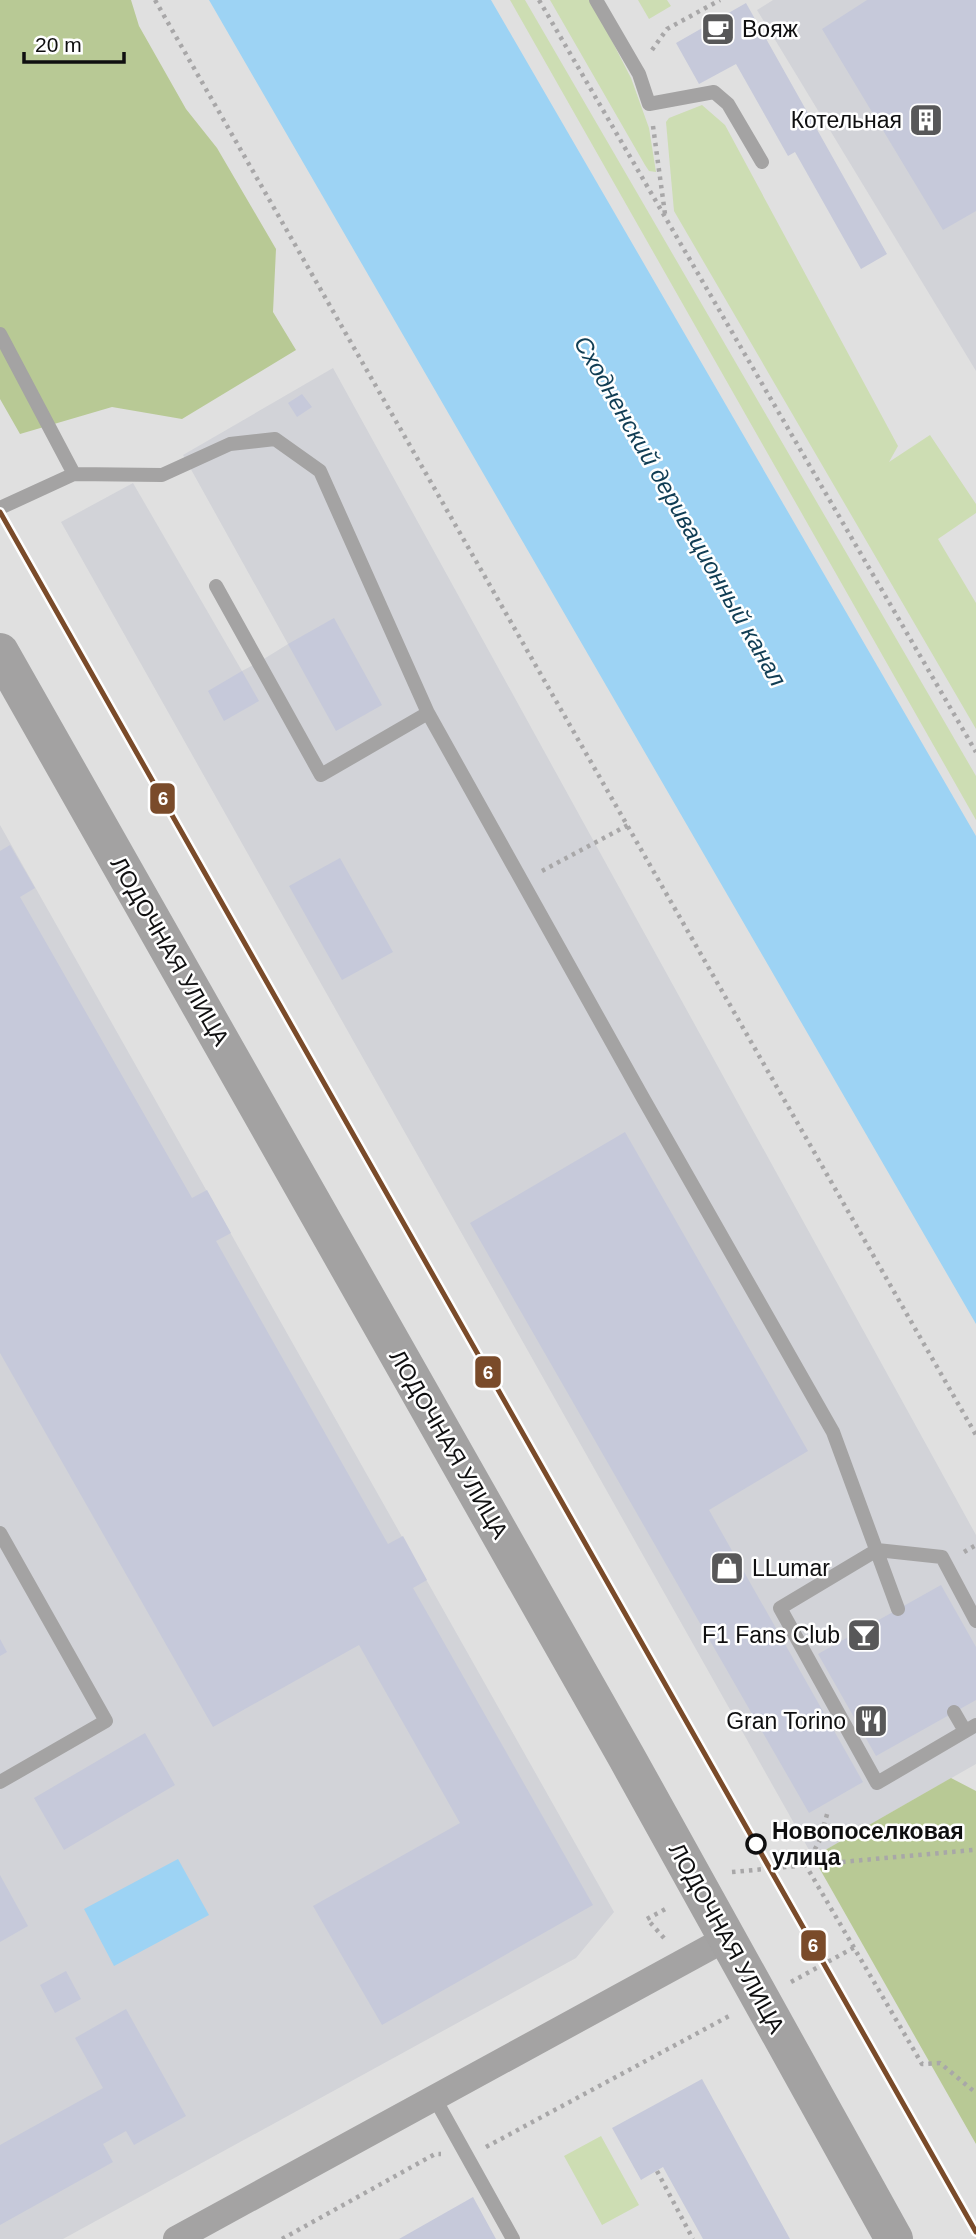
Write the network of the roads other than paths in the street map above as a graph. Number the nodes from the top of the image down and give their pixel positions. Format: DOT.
graph roads {
  1 [pos="596,0"];
  2 [pos="762,162"];
  3 [pos="0,334"];
  4 [pos="74,474"];
  5 [pos="0,508"];
  6 [pos="216,586"];
  7 [pos="0,652"];
  8 [pos="428,713"];
  9 [pos="0,1533"];
  10 [pos="877,1550"];
  11 [pos="898,1609"];
  12 [pos="976,1621"];
  13 [pos="954,1712"];
  14 [pos="970,1728"];
  15 [pos="0,1782"];
  16 [pos="727,1938"];
  17 [pos="434,2097"];
  18 [pos="177,2239"];
  19 [pos="513,2239"];
  20 [pos="894,2239"];
  1 -- 2 [label="lane"];
  3 -- 4 [label="lane"];
  4 -- 5 [label="lane"];
  4 -- 8 [label="lane"];
  6 -- 8 [label="lane"];
  7 -- 16 [label="street, ЛОДОЧНАЯ УЛИЦА"];
  8 -- 10 [label="lane"];
  9 -- 15 [label="lane"];
  10 -- 11 [label="lane"];
  10 -- 12 [label="lane"];
  10 -- 14 [label="lane"];
  13 -- 14 [label="lane"];
  16 -- 17 [label="street"];
  16 -- 20 [label="street, ЛОДОЧНАЯ УЛИЦА"];
  17 -- 18 [label="street"];
  17 -- 19 [label="lane"];
}
